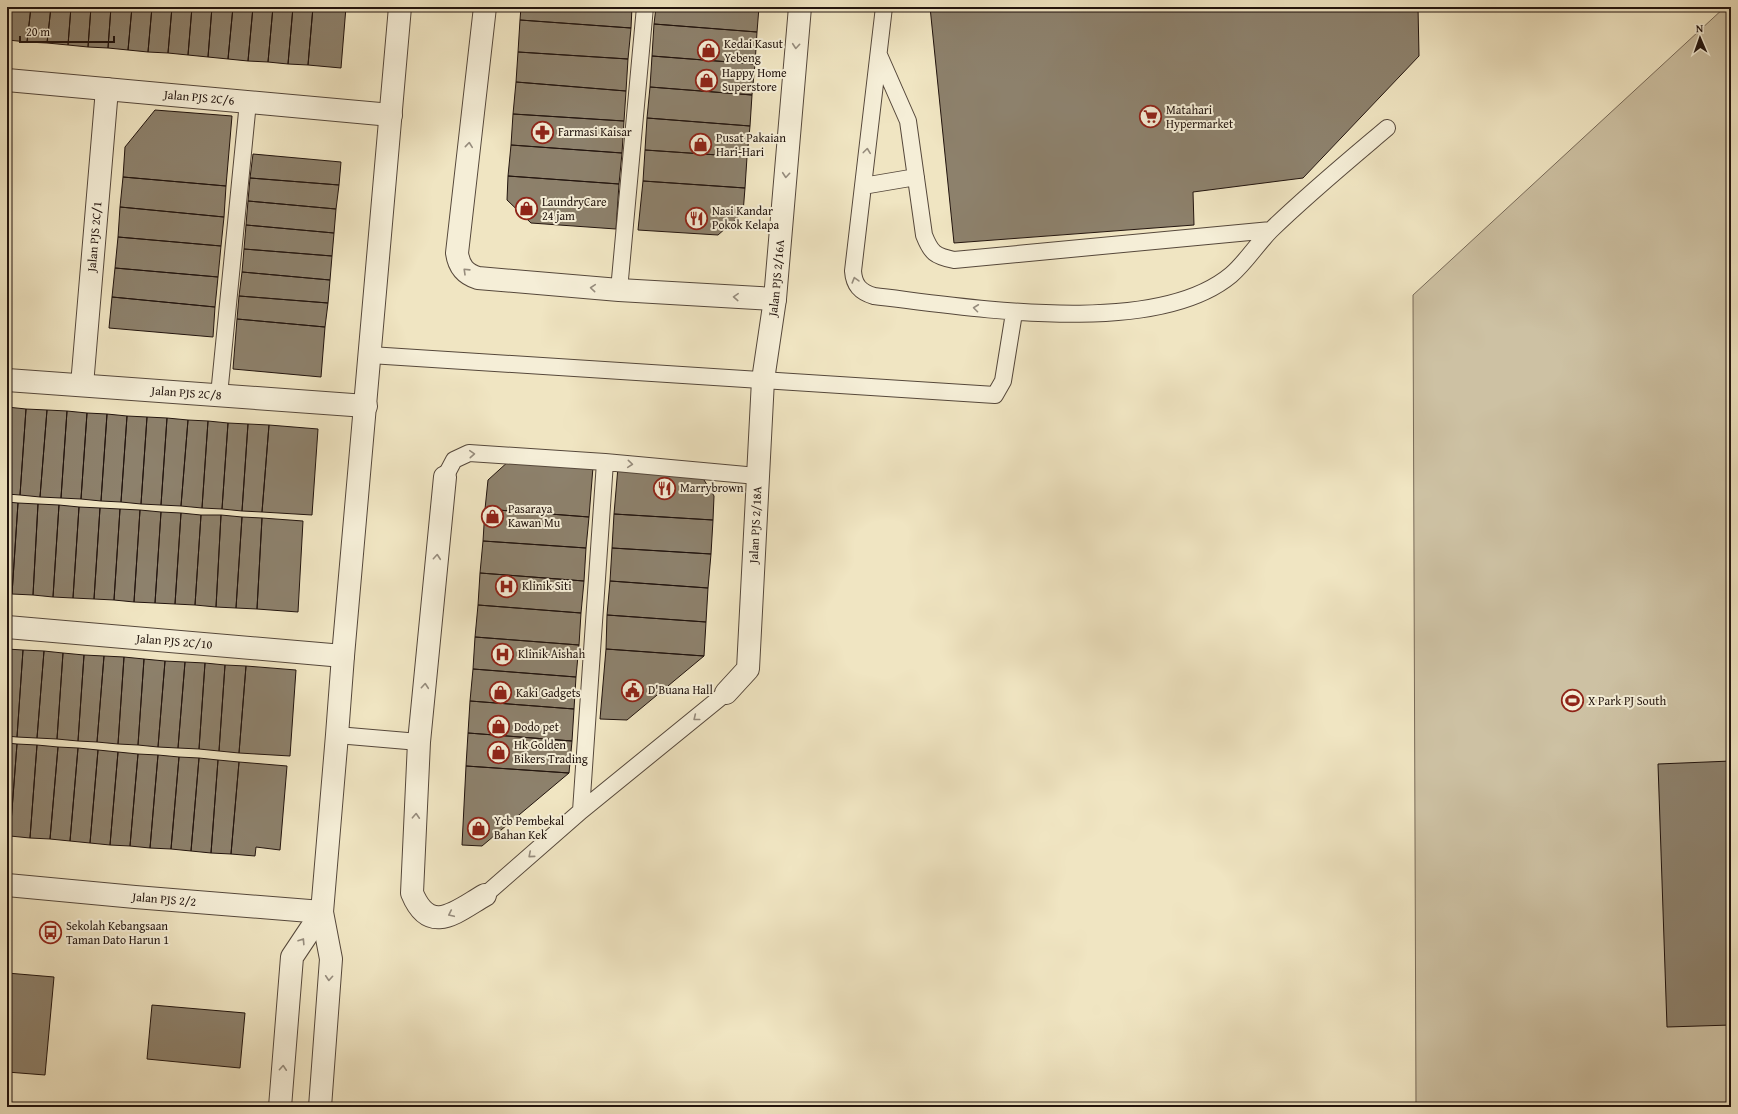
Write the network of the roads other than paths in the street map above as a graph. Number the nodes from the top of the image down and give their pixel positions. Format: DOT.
graph roads {
  1 [pos="400,7"];
  2 [pos="485,7"];
  3 [pos="645,7"];
  4 [pos="800,7"];
  5 [pos="884,7"];
  6 [pos="879,54"];
  7 [pos="7,80"];
  8 [pos="107,89"];
  9 [pos="248,102"];
  10 [pos="391,115"];
  11 [pos="1387,128"];
  12 [pos="916,177"];
  13 [pos="863,186"];
  14 [pos="1271,230"];
  15 [pos="619,290"];
  16 [pos="775,299"];
  17 [pos="1014,313"];
  18 [pos="370,355"];
  19 [pos="7,380"];
  20 [pos="763,380"];
  21 [pos="82,385"];
  22 [pos="219,395"];
  23 [pos="366,406"];
  24 [pos="605,462"];
  25 [pos="758,476"];
  26 [pos="445,477"];
  27 [pos="7,627"];
  28 [pos="342,656"];
  29 [pos="726,693"];
  30 [pos="337,735"];
  31 [pos="419,742"];
  32 [pos="581,811"];
  33 [pos="7,885"];
  34 [pos="485,895"];
  35 [pos="322,912"];
  36 [pos="280,1107"];
  37 [pos="320,1107"];
  1 -- 10 [label="street"];
  15 -- 2 [label="street, one-way"];
  3 -- 15 [label="lane"];
  4 -- 16 [label="street, Jalan PJS 2/16A, one-way"];
  5 -- 6 [label="lane"];
  6 -- 12 [label="lane"];
  13 -- 6 [label="lane, one-way"];
  7 -- 8 [label="street, Jalan PJS 2C/6"];
  8 -- 9 [label="street, Jalan PJS 2C/6"];
  8 -- 21 [label="street, Jalan PJS 2C/1"];
  9 -- 10 [label="street, Jalan PJS 2C/6"];
  9 -- 22 [label="lane"];
  10 -- 18 [label="street"];
  11 -- 14 [label="lane"];
  12 -- 13 [label="lane"];
  12 -- 14 [label="lane"];
  17 -- 13 [label="lane, one-way"];
  14 -- 17 [label="lane"];
  16 -- 15 [label="street, one-way"];
  16 -- 20 [label="street, Jalan PJS 2/16A"];
  17 -- 20 [label="lane"];
  18 -- 20 [label="lane"];
  18 -- 23 [label="street"];
  19 -- 21 [label="street, Jalan PJS 2C/8"];
  20 -- 25 [label="street, Jalan PJS 2/18A"];
  21 -- 22 [label="street, Jalan PJS 2C/8"];
  22 -- 23 [label="street, Jalan PJS 2C/8"];
  23 -- 28 [label="street"];
  24 -- 25 [label="lane, one-way"];
  26 -- 24 [label="lane, one-way"];
  24 -- 32 [label="lane"];
  25 -- 29 [label="street, Jalan PJS 2/18A"];
  31 -- 26 [label="street, one-way"];
  27 -- 28 [label="street, Jalan PJS 2C/10"];
  28 -- 30 [label="street"];
  29 -- 32 [label="lane, one-way"];
  30 -- 31 [label="lane"];
  30 -- 35 [label="street"];
  34 -- 31 [label="street, one-way"];
  32 -- 34 [label="lane, one-way"];
  33 -- 35 [label="street, Jalan PJS 2/2"];
  36 -- 35 [label="street, one-way"];
  35 -- 37 [label="street, one-way"];
}
